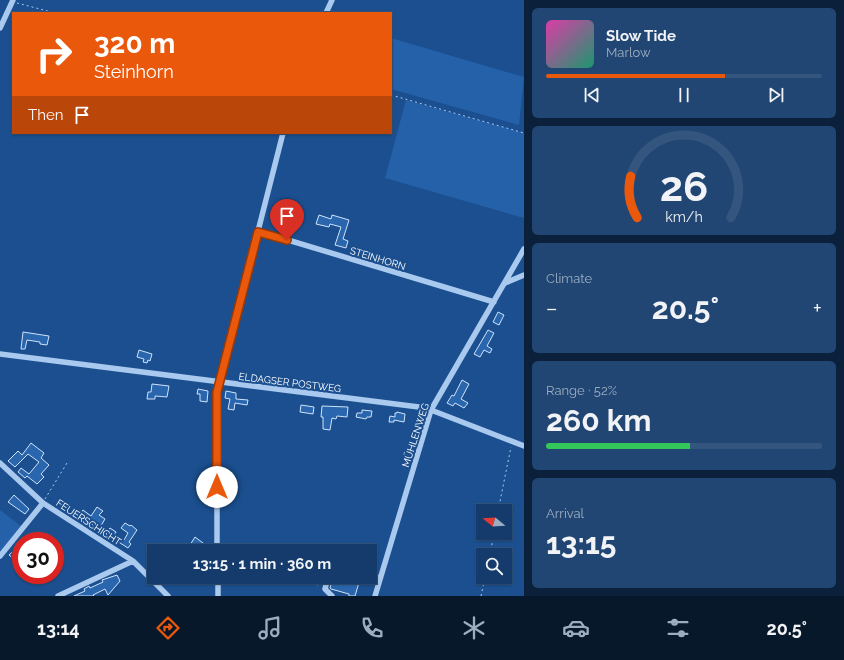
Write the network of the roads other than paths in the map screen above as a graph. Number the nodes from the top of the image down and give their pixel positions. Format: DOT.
graph roads {
  1 [pos="332,0"];
  2 [pos="12,1"];
  3 [pos="326,12"];
  4 [pos="0,28"];
  5 [pos="283,134"];
  6 [pos="258,232"];
  7 [pos="524,250"];
  8 [pos="524,275"];
  9 [pos="505,283"];
  10 [pos="494,302"];
  11 [pos="0,354"];
  12 [pos="220,381"];
  13 [pos="431,410"];
  14 [pos="524,446"];
  15 [pos="0,463"];
  16 [pos="43,503"];
  17 [pos="218,544"];
  18 [pos="0,556"];
  19 [pos="133,561"];
  20 [pos="377,577"];
  21 [pos="380,578"];
  22 [pos="218,584"];
  23 [pos="326,584"];
  24 [pos="58,596"];
  25 [pos="168,596"];
  26 [pos="218,596"];
  27 [pos="332,596"];
  28 [pos="375,596"];
  1 -- 3 [label="street"];
  2 -- 4 [label="street"];
  5 -- 6 [label="street"];
  6 -- 10 [label="street, STEINHORN"];
  6 -- 12 [label="street"];
  7 -- 9 [label="street, MÜHLENWEG"];
  8 -- 9 [label="street"];
  9 -- 10 [label="street, MÜHLENWEG"];
  10 -- 13 [label="street, MÜHLENWEG"];
  11 -- 12 [label="street, ELDAGSER POSTWEG"];
  12 -- 13 [label="street, ELDAGSER POSTWEG"];
  12 -- 17 [label="street"];
  13 -- 14 [label="street, ELDAGSER POSTWEG"];
  13 -- 21 [label="street, MÜHLENWEG"];
  15 -- 16 [label="street, FEUERSCHICHT"];
  16 -- 18 [label="street"];
  16 -- 19 [label="street, FEUERSCHICHT"];
  19 -- 24 [label="street"];
  19 -- 25 [label="street, FEUERSCHICHT"];
  20 -- 21 [label="street"];
  21 -- 28 [label="street, MÜHLENWEG"];
  22 -- 26 [label="street"];
  23 -- 27 [label="street"];
}
